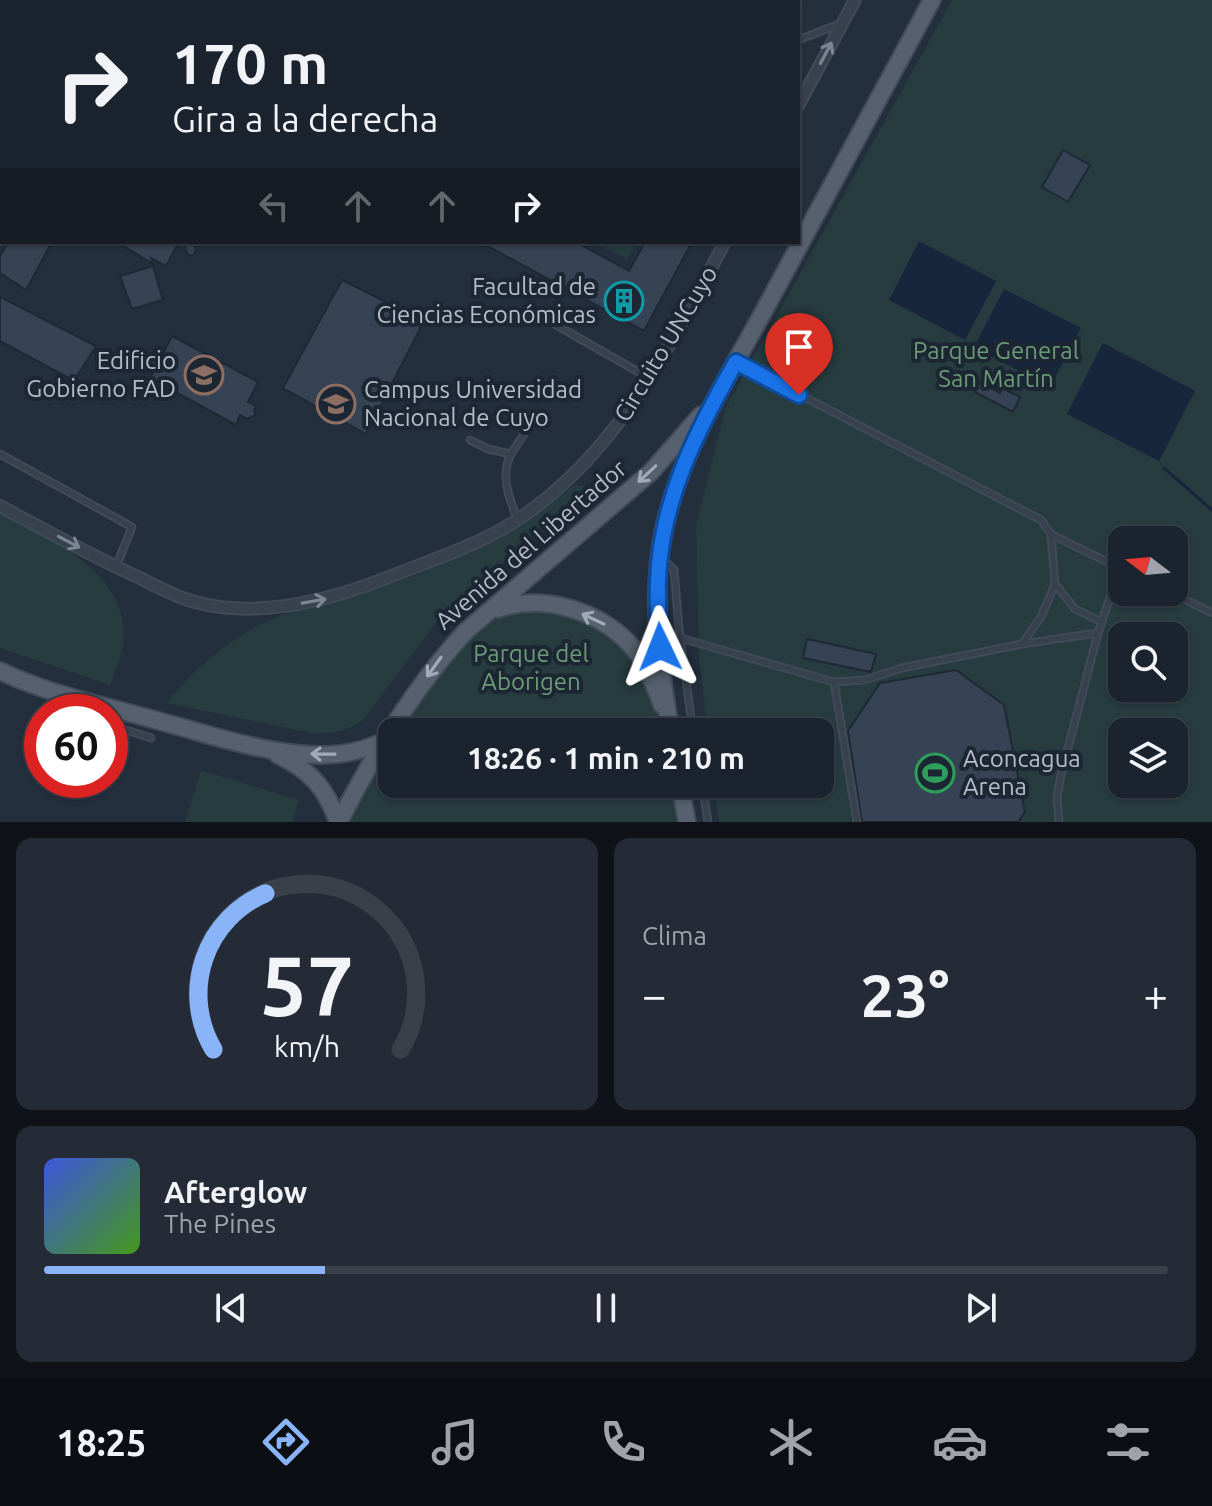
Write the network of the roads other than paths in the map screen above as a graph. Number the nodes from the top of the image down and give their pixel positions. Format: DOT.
graph roads {
  1 [pos="855,0"];
  2 [pos="932,0"];
  3 [pos="842,23"];
  4 [pos="800,39"];
  5 [pos="800,102"];
  6 [pos="724,244"];
  7 [pos="800,244"];
  8 [pos="800,244"];
  9 [pos="539,312"];
  10 [pos="736,362"];
  11 [pos="650,379"];
  12 [pos="717,395"];
  13 [pos="524,434"];
  14 [pos="470,440"];
  15 [pos="0,454"];
  16 [pos="511,454"];
  17 [pos="0,506"];
  18 [pos="518,519"];
  19 [pos="1051,534"];
  20 [pos="660,558"];
  21 [pos="1108,562"];
  22 [pos="116,567"];
  23 [pos="1055,584"];
  24 [pos="1188,601"];
  25 [pos="1108,605"];
  26 [pos="489,613"];
  27 [pos="1212,613"];
  28 [pos="1102,622"];
  29 [pos="1098,633"];
  30 [pos="680,638"];
  31 [pos="1022,644"];
  32 [pos="0,671"];
  33 [pos="834,682"];
  34 [pos="399,718"];
  35 [pos="667,718"];
  36 [pos="670,718"];
  37 [pos="691,718"];
  38 [pos="128,731"];
  39 [pos="151,738"];
  40 [pos="378,743"];
  41 [pos="262,748"];
  42 [pos="378,749"];
  43 [pos="683,798"];
  44 [pos="704,798"];
  45 [pos="339,822"];
  46 [pos="687,822"];
  47 [pos="708,822"];
  48 [pos="857,822"];
  49 [pos="1059,822"];
  1 -- 3 [label="street"];
  2 -- 7 [label="main road, Avenida del Libertador"];
  3 -- 4 [label="lane"];
  5 -- 3 [label="street, one-way"];
  6 -- 11 [label="street, Circuito UNCuyo"];
  8 -- 10 [label="main road, Avenida del Libertador"];
  9 -- 11 [label="lane"];
  10 -- 12 [label="main road, Avenida del Libertador"];
  10 -- 19 [label="lane"];
  11 -- 18 [label="street, Circuito UNCuyo"];
  12 -- 20 [label="main road, Avenida del Libertador"];
  12 -- 26 [label="main road, Avenida del Libertador, one-way"];
  13 -- 16 [label="lane"];
  14 -- 16 [label="lane"];
  15 -- 22 [label="lane"];
  16 -- 18 [label="lane"];
  17 -- 22 [label="street, Circuito UNCuyo, one-way"];
  22 -- 18 [label="street, Circuito UNCuyo, one-way"];
  19 -- 21 [label="lane"];
  19 -- 23 [label="lane"];
  20 -- 30 [label="lane"];
  20 -- 36 [label="main road, Avenida del Libertador"];
  23 -- 28 [label="lane"];
  23 -- 31 [label="lane"];
  24 -- 27 [label="lane"];
  25 -- 28 [label="lane"];
  26 -- 34 [label="main road, Avenida del Libertador, one-way"];
  35 -- 26 [label="main road, one-way"];
  28 -- 29 [label="lane"];
  29 -- 31 [label="lane"];
  29 -- 49 [label="lane"];
  30 -- 33 [label="lane"];
  30 -- 37 [label="lane"];
  31 -- 33 [label="lane"];
  32 -- 41 [label="main road"];
  33 -- 48 [label="lane"];
  38 -- 39 [label="lane"];
  40 -- 41 [label="main road, one-way"];
  41 -- 45 [label="main road"];
  42 -- 45 [label="main road, Avenida del Libertador"];
  43 -- 46 [label="main road"];
  44 -- 47 [label="lane"];
}
